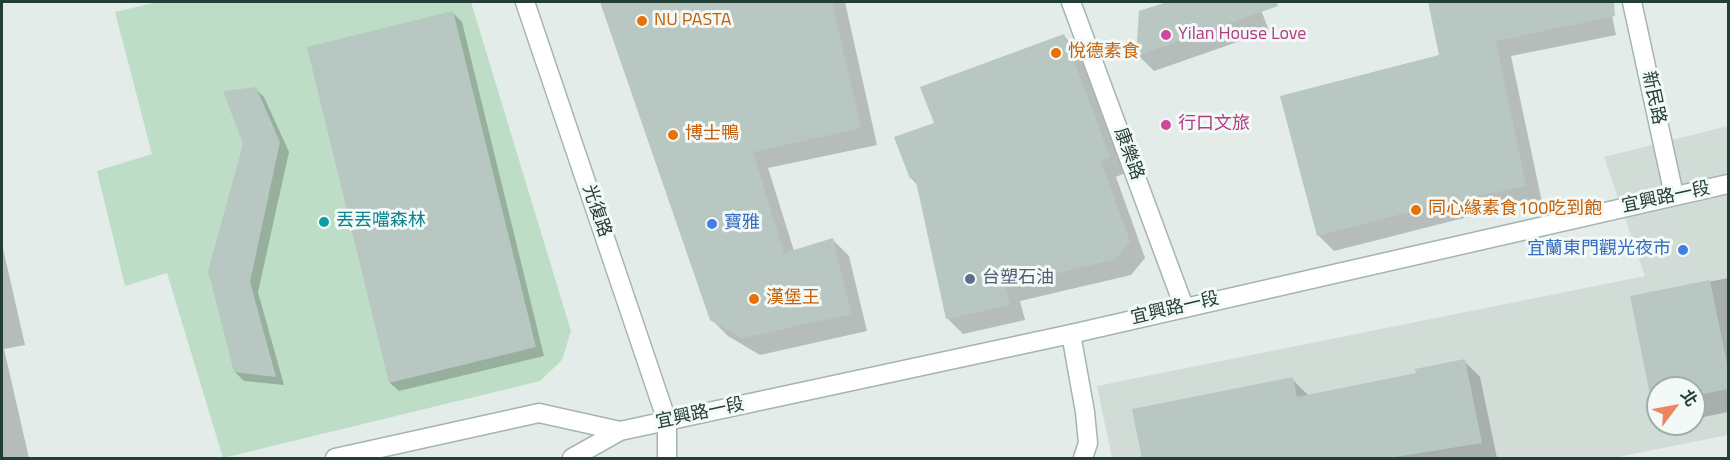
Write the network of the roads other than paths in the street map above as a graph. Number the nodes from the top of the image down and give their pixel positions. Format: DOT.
graph roads {
  1 [pos="525,2"];
  2 [pos="1071,2"];
  3 [pos="1632,2"];
  4 [pos="1728,184"];
  5 [pos="1674,195"];
  6 [pos="1184,307"];
  7 [pos="1071,334"];
  8 [pos="667,421"];
  9 [pos="620,431"];
  10 [pos="335,459"];
  11 [pos="572,459"];
  12 [pos="666,459"];
  13 [pos="1083,459"];
  1 -- 8 [label="street, 光復路"];
  2 -- 6 [label="street, 康樂路"];
  3 -- 5 [label="street, 新民路"];
  4 -- 5 [label="street, 宜興路一段"];
  5 -- 6 [label="street, 宜興路一段"];
  6 -- 7 [label="street, 宜興路一段"];
  7 -- 8 [label="street, 宜興路一段"];
  7 -- 13 [label="street"];
  8 -- 9 [label="street, 宜興路一段"];
  8 -- 12 [label="street"];
  9 -- 10 [label="street, 宜興路一段"];
  9 -- 11 [label="street, 宜興路一段"];
}
